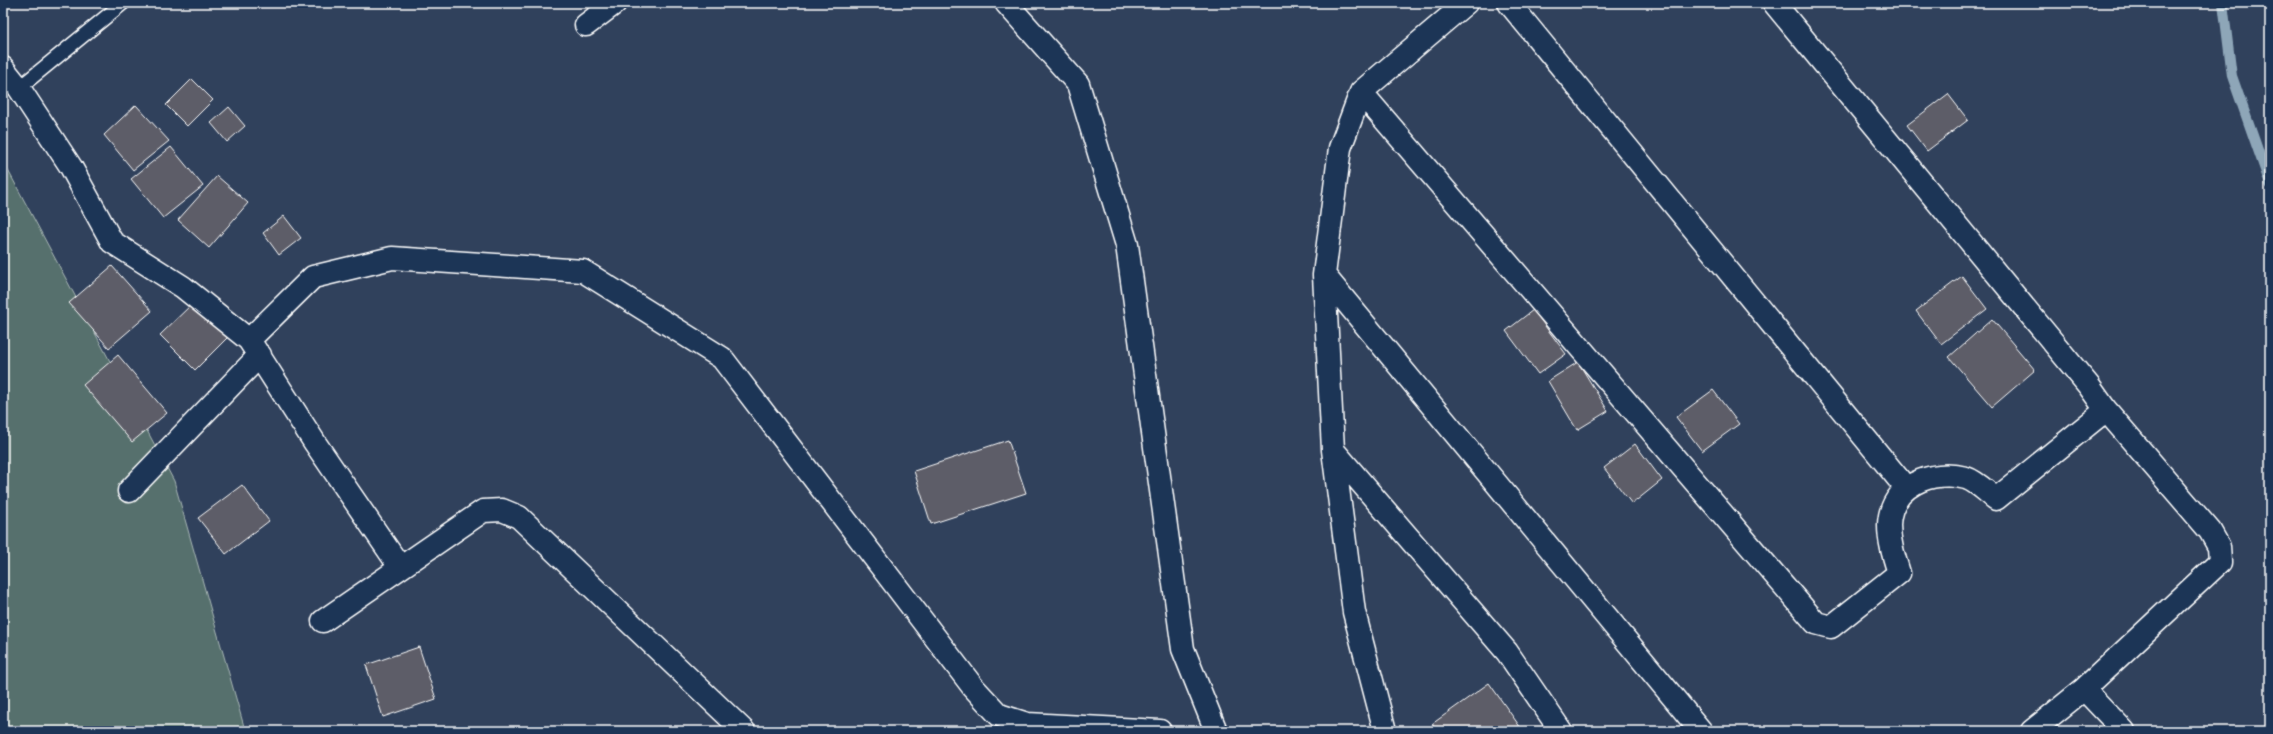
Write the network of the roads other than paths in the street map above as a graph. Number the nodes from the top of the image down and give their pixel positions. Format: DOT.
graph roads {
  1 [pos="123,3"];
  2 [pos="615,3"];
  3 [pos="1006,3"];
  4 [pos="1466,3"];
  5 [pos="1509,3"];
  6 [pos="1774,3"];
  7 [pos="586,25"];
  8 [pos="3,68"];
  9 [pos="19,88"];
  10 [pos="1361,92"];
  11 [pos="1324,275"];
  12 [pos="255,347"];
  13 [pos="2106,410"];
  14 [pos="1333,450"];
  15 [pos="1906,488"];
  16 [pos="129,491"];
  17 [pos="400,567"];
  18 [pos="323,621"];
  19 [pos="2084,689"];
  20 [pos="744,731"];
  21 [pos="1160,731"];
  22 [pos="1216,731"];
  23 [pos="1385,731"];
  24 [pos="1561,731"];
  25 [pos="1701,731"];
  26 [pos="2032,731"];
  27 [pos="2124,731"];
  1 -- 9 [label="lane"];
  2 -- 7 [label="street"];
  3 -- 22 [label="street"];
  4 -- 10 [label="street"];
  5 -- 15 [label="street"];
  6 -- 13 [label="street"];
  8 -- 9 [label="street"];
  9 -- 12 [label="street"];
  10 -- 11 [label="street"];
  10 -- 15 [label="street"];
  11 -- 14 [label="street"];
  11 -- 25 [label="street"];
  12 -- 16 [label="street"];
  12 -- 17 [label="street"];
  12 -- 21 [label="street"];
  13 -- 15 [label="street"];
  13 -- 19 [label="street"];
  14 -- 23 [label="street"];
  14 -- 24 [label="street"];
  17 -- 18 [label="street"];
  17 -- 20 [label="street"];
  19 -- 26 [label="street"];
  19 -- 27 [label="street"];
}
